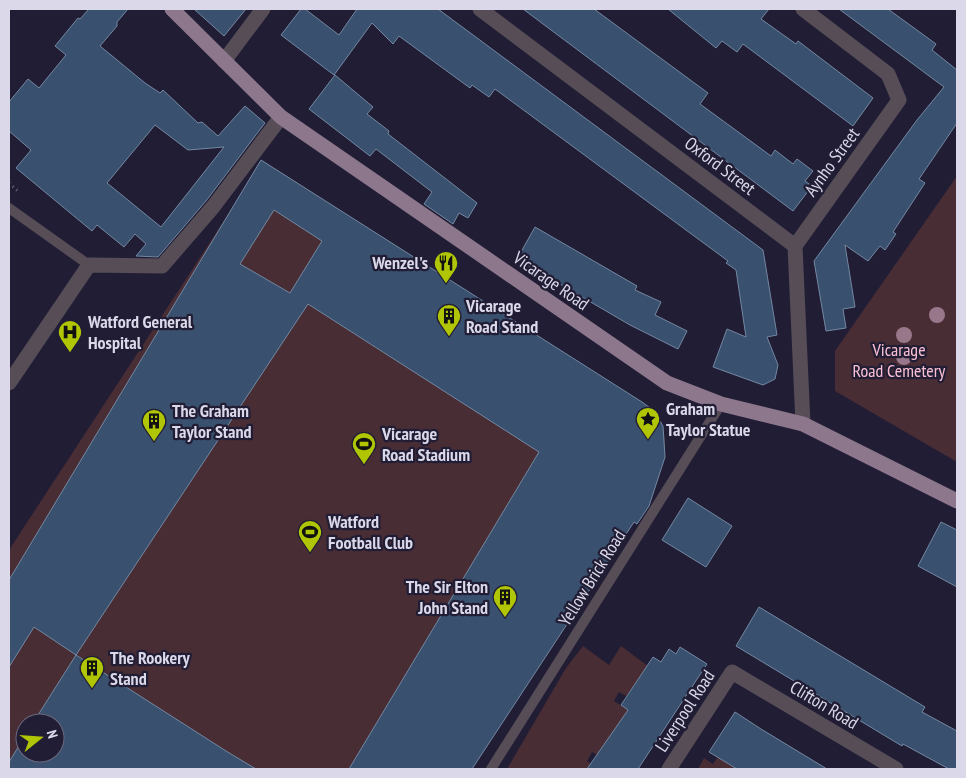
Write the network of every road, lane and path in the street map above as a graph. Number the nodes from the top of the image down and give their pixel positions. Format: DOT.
graph roads {
  1 [pos="172,9"];
  2 [pos="263,9"];
  3 [pos="480,9"];
  4 [pos="803,9"];
  5 [pos="224,61"];
  6 [pos="281,117"];
  7 [pos="9,183"];
  8 [pos="24,196"];
  9 [pos="9,208"];
  10 [pos="795,246"];
  11 [pos="88,265"];
  12 [pos="9,382"];
  13 [pos="721,404"];
  14 [pos="803,424"];
  15 [pos="957,501"];
  16 [pos="732,672"];
  17 [pos="491,769"];
  18 [pos="669,769"];
  19 [pos="896,769"];
  1 -- 5 [label="main road, Vicarage Road"];
  2 -- 5 [label="street"];
  3 -- 10 [label="street, Oxford Street"];
  4 -- 10 [label="street, Aynho Street"];
  5 -- 6 [label="main road, Vicarage Road"];
  6 -- 11 [label="street"];
  6 -- 13 [label="main road, Vicarage Road"];
  7 -- 8 [label="path"];
  9 -- 11 [label="lane"];
  10 -- 14 [label="street"];
  11 -- 12 [label="street"];
  13 -- 14 [label="main road, Vicarage Road"];
  13 -- 17 [label="lane, Yellow Brick Road"];
  14 -- 15 [label="main road, Vicarage Road"];
  16 -- 18 [label="street, Liverpool Road"];
  16 -- 19 [label="street, Clifton Road"];
}
